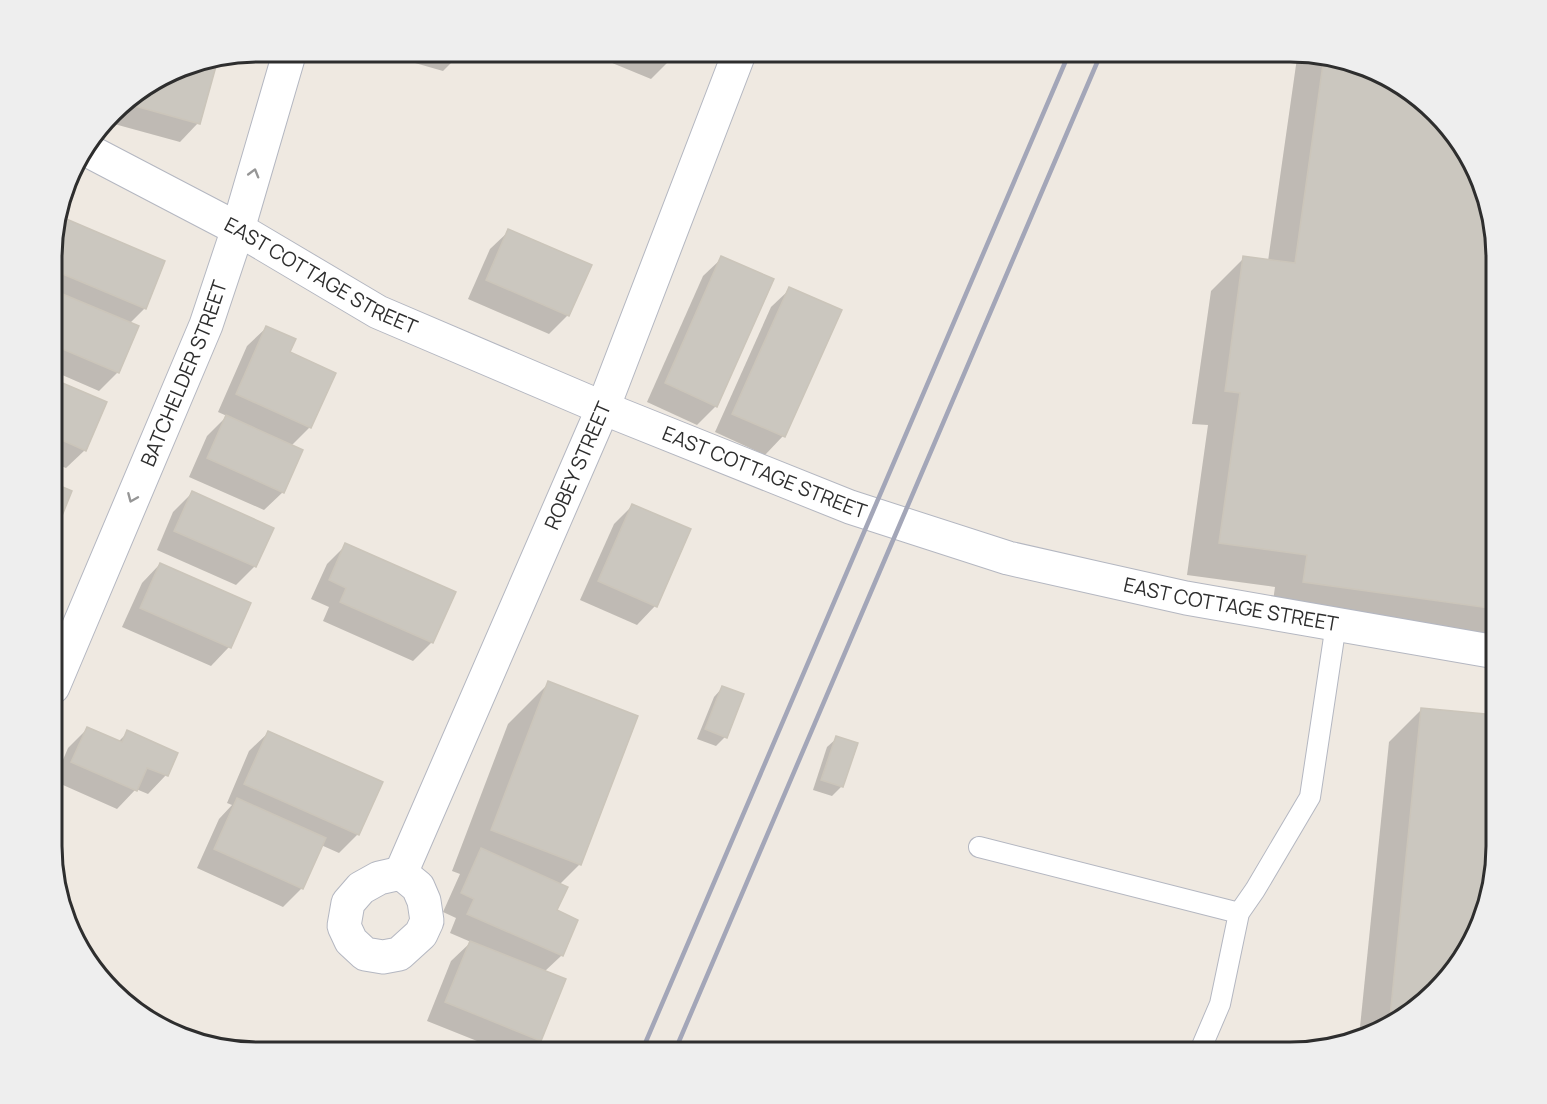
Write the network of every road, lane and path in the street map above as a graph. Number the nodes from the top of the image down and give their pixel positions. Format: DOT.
graph roads {
  1 [pos="287,62"];
  2 [pos="736,62"];
  3 [pos="93,153"];
  4 [pos="238,229"];
  5 [pos="603,408"];
  6 [pos="1336,624"];
  7 [pos="1485,650"];
  8 [pos="62,666"];
  9 [pos="979,847"];
  10 [pos="401,873"];
  11 [pos="1239,913"];
  12 [pos="1204,1042"];
  4 -- 1 [label="street, BATCHELDER STREET, one-way"];
  2 -- 5 [label="street, ROBEY STREET"];
  3 -- 4 [label="street, EAST COTTAGE STREET"];
  4 -- 5 [label="street, EAST COTTAGE STREET"];
  4 -- 8 [label="street, BATCHELDER STREET, one-way"];
  5 -- 6 [label="street, EAST COTTAGE STREET"];
  5 -- 10 [label="street, ROBEY STREET"];
  6 -- 7 [label="street, EAST COTTAGE STREET"];
  6 -- 11 [label="lane"];
  9 -- 11 [label="lane"];
  11 -- 12 [label="lane"];
}
